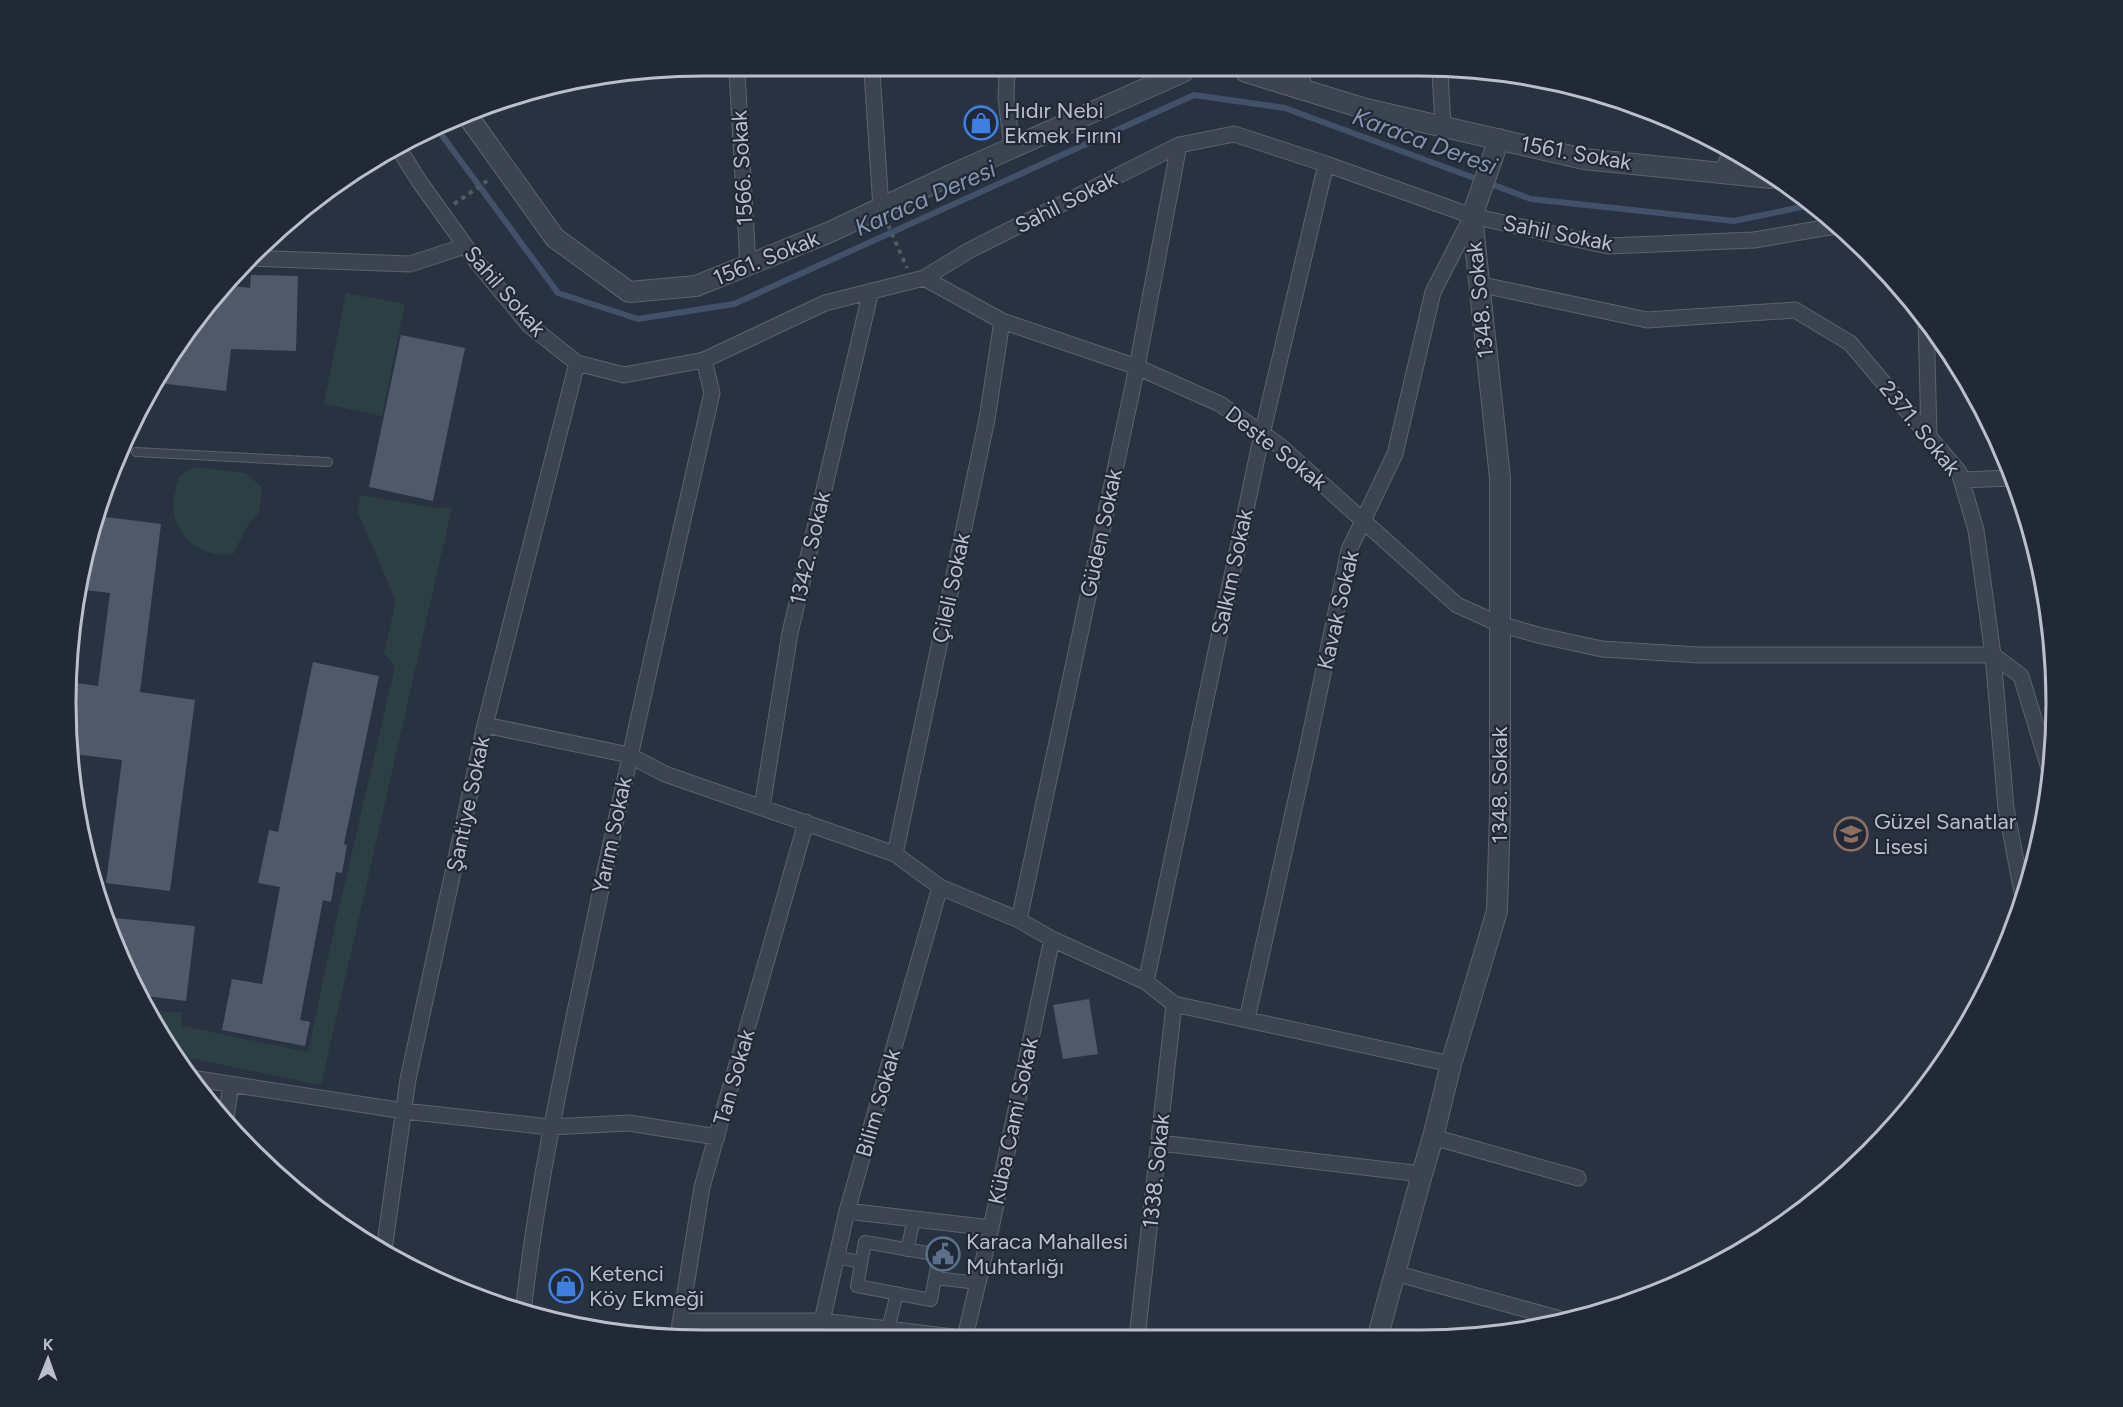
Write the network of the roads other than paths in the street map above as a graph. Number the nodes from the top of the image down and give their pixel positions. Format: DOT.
graph roads {
  1 [pos="737,76"];
  2 [pos="872,76"];
  3 [pos="1006,76"];
  4 [pos="1274,76"];
  5 [pos="1440,77"];
  6 [pos="1149,79"];
  7 [pos="1302,80"];
  8 [pos="471,121"];
  9 [pos="1443,126"];
  10 [pos="1499,139"];
  11 [pos="1179,145"];
  12 [pos="1012,148"];
  13 [pos="402,154"];
  14 [pos="1728,158"];
  15 [pos="1326,164"];
  16 [pos="1722,173"];
  17 [pos="1760,177"];
  18 [pos="881,208"];
  19 [pos="1472,216"];
  20 [pos="1827,227"];
  21 [pos="465,246"];
  22 [pos="262,259"];
  23 [pos="748,265"];
  24 [pos="919,280"];
  25 [pos="1478,284"];
  26 [pos="871,291"];
  27 [pos="1002,321"];
  28 [pos="1926,335"];
  29 [pos="704,360"];
  30 [pos="577,363"];
  31 [pos="1137,368"];
  32 [pos="1262,434"];
  33 [pos="1929,436"];
  34 [pos="136,452"];
  35 [pos="328,462"];
  36 [pos="2004,478"];
  37 [pos="1962,480"];
  38 [pos="1364,520"];
  39 [pos="1498,624"];
  40 [pos="1993,656"];
  41 [pos="485,725"];
  42 [pos="2044,752"];
  43 [pos="629,755"];
  44 [pos="762,807"];
  45 [pos="806,822"];
  46 [pos="895,854"];
  47 [pos="2020,882"];
  48 [pos="940,887"];
  49 [pos="1018,920"];
  50 [pos="1052,939"];
  51 [pos="1146,982"];
  52 [pos="1174,1004"];
  53 [pos="1247,1019"];
  54 [pos="1451,1065"];
  55 [pos="202,1080"];
  56 [pos="231,1085"];
  57 [pos="227,1111"];
  58 [pos="404,1112"];
  59 [pos="550,1127"];
  60 [pos="717,1137"];
  61 [pos="1433,1137"];
  62 [pos="1160,1143"];
  63 [pos="1422,1174"];
  64 [pos="1578,1178"];
  65 [pos="847,1210"];
  66 [pos="914,1219"];
  67 [pos="991,1228"];
  68 [pos="385,1243"];
  69 [pos="907,1250"];
  70 [pos="837,1257"];
  71 [pos="861,1262"];
  72 [pos="1395,1273"];
  73 [pos="935,1278"];
  74 [pos="978,1283"];
  75 [pos="897,1293"];
  76 [pos="524,1304"];
  77 [pos="1550,1316"];
  78 [pos="822,1321"];
  79 [pos="679,1328"];
  80 [pos="888,1329"];
  81 [pos="896,1330"];
  82 [pos="967,1330"];
  83 [pos="1138,1330"];
  84 [pos="1379,1330"];
  1 -- 23 [label="street, 1566. Sokak"];
  2 -- 18 [label="street"];
  3 -- 12 [label="street"];
  4 -- 7 [label="street, 1561. Sokak"];
  5 -- 9 [label="street"];
  6 -- 12 [label="street, 1561. Sokak"];
  7 -- 9 [label="street, 1561. Sokak"];
  8 -- 23 [label="street, 1561. Sokak"];
  9 -- 10 [label="street, 1561. Sokak"];
  10 -- 16 [label="street, 1561. Sokak"];
  10 -- 19 [label="street"];
  11 -- 15 [label="street, Sahil Sokak"];
  11 -- 24 [label="street, Sahil Sokak"];
  11 -- 31 [label="street, Güden Sokak"];
  12 -- 18 [label="street, 1561. Sokak"];
  13 -- 21 [label="street, Sahil Sokak"];
  14 -- 16 [label="street"];
  15 -- 19 [label="street, Sahil Sokak"];
  15 -- 32 [label="street, Salkım Sokak"];
  16 -- 17 [label="street, 1561. Sokak"];
  18 -- 23 [label="street, 1561. Sokak"];
  19 -- 20 [label="street, Sahil Sokak"];
  19 -- 25 [label="street, 1348. Sokak"];
  19 -- 38 [label="street, Kavak Sokak"];
  21 -- 22 [label="street"];
  21 -- 30 [label="street, Sahil Sokak"];
  24 -- 26 [label="street, Sahil Sokak"];
  24 -- 27 [label="street, Deste Sokak"];
  25 -- 33 [label="street, 2371. Sokak"];
  25 -- 39 [label="street, 1348. Sokak"];
  26 -- 29 [label="street, Sahil Sokak"];
  26 -- 44 [label="street, 1342. Sokak"];
  27 -- 31 [label="street, Deste Sokak"];
  27 -- 46 [label="street, Çileli Sokak"];
  28 -- 33 [label="street"];
  29 -- 30 [label="street, Sahil Sokak"];
  29 -- 43 [label="street, Yarım Sokak"];
  30 -- 41 [label="street, Şantiye Sokak"];
  31 -- 32 [label="street, Deste Sokak"];
  31 -- 49 [label="street, Güden Sokak"];
  32 -- 38 [label="street, Deste Sokak"];
  32 -- 51 [label="street, Salkım Sokak"];
  33 -- 37 [label="street, 2371. Sokak"];
  34 -- 35 [label="lane"];
  36 -- 37 [label="street"];
  37 -- 40 [label="street, 2371. Sokak"];
  38 -- 39 [label="street, Deste Sokak"];
  38 -- 53 [label="street, Kavak Sokak"];
  39 -- 40 [label="street, Deste Sokak"];
  39 -- 54 [label="street, 1348. Sokak"];
  40 -- 42 [label="street"];
  40 -- 47 [label="street, 2371. Sokak"];
  41 -- 43 [label="street"];
  41 -- 58 [label="street, Şantiye Sokak"];
  43 -- 44 [label="street"];
  43 -- 59 [label="street, Yarım Sokak"];
  44 -- 45 [label="street"];
  45 -- 46 [label="street"];
  45 -- 60 [label="street, Tan Sokak"];
  46 -- 48 [label="street"];
  48 -- 49 [label="street"];
  48 -- 65 [label="street, Bilim Sokak"];
  49 -- 50 [label="street"];
  50 -- 51 [label="street"];
  50 -- 67 [label="street, Küba Cami Sokak"];
  51 -- 52 [label="street"];
  52 -- 53 [label="street"];
  52 -- 62 [label="street, 1338. Sokak"];
  53 -- 54 [label="street"];
  54 -- 61 [label="street, 1348. Sokak"];
  55 -- 56 [label="street"];
  56 -- 57 [label="street"];
  56 -- 58 [label="street"];
  58 -- 59 [label="street"];
  58 -- 68 [label="street, Şantiye Sokak"];
  59 -- 60 [label="street"];
  59 -- 76 [label="street, Yarım Sokak"];
  60 -- 79 [label="street, Tan Sokak"];
  61 -- 63 [label="street, 1348. Sokak"];
  61 -- 64 [label="street"];
  62 -- 63 [label="street"];
  62 -- 83 [label="street, 1338. Sokak"];
  63 -- 72 [label="street, 1348. Sokak"];
  65 -- 66 [label="street"];
  65 -- 70 [label="street, Bilim Sokak"];
  66 -- 67 [label="street"];
  66 -- 69 [label="street"];
  67 -- 74 [label="street, Küba Cami Sokak"];
  69 -- 71 [label="street"];
  69 -- 73 [label="street"];
  70 -- 71 [label="street"];
  70 -- 78 [label="street, Bilim Sokak"];
  71 -- 75 [label="street"];
  72 -- 77 [label="street"];
  72 -- 84 [label="street, 1348. Sokak"];
  73 -- 74 [label="street"];
  73 -- 75 [label="street"];
  74 -- 82 [label="street, Küba Cami Sokak"];
  75 -- 80 [label="street"];
  78 -- 79 [label="street"];
  78 -- 80 [label="street"];
  80 -- 81 [label="street"];
}
